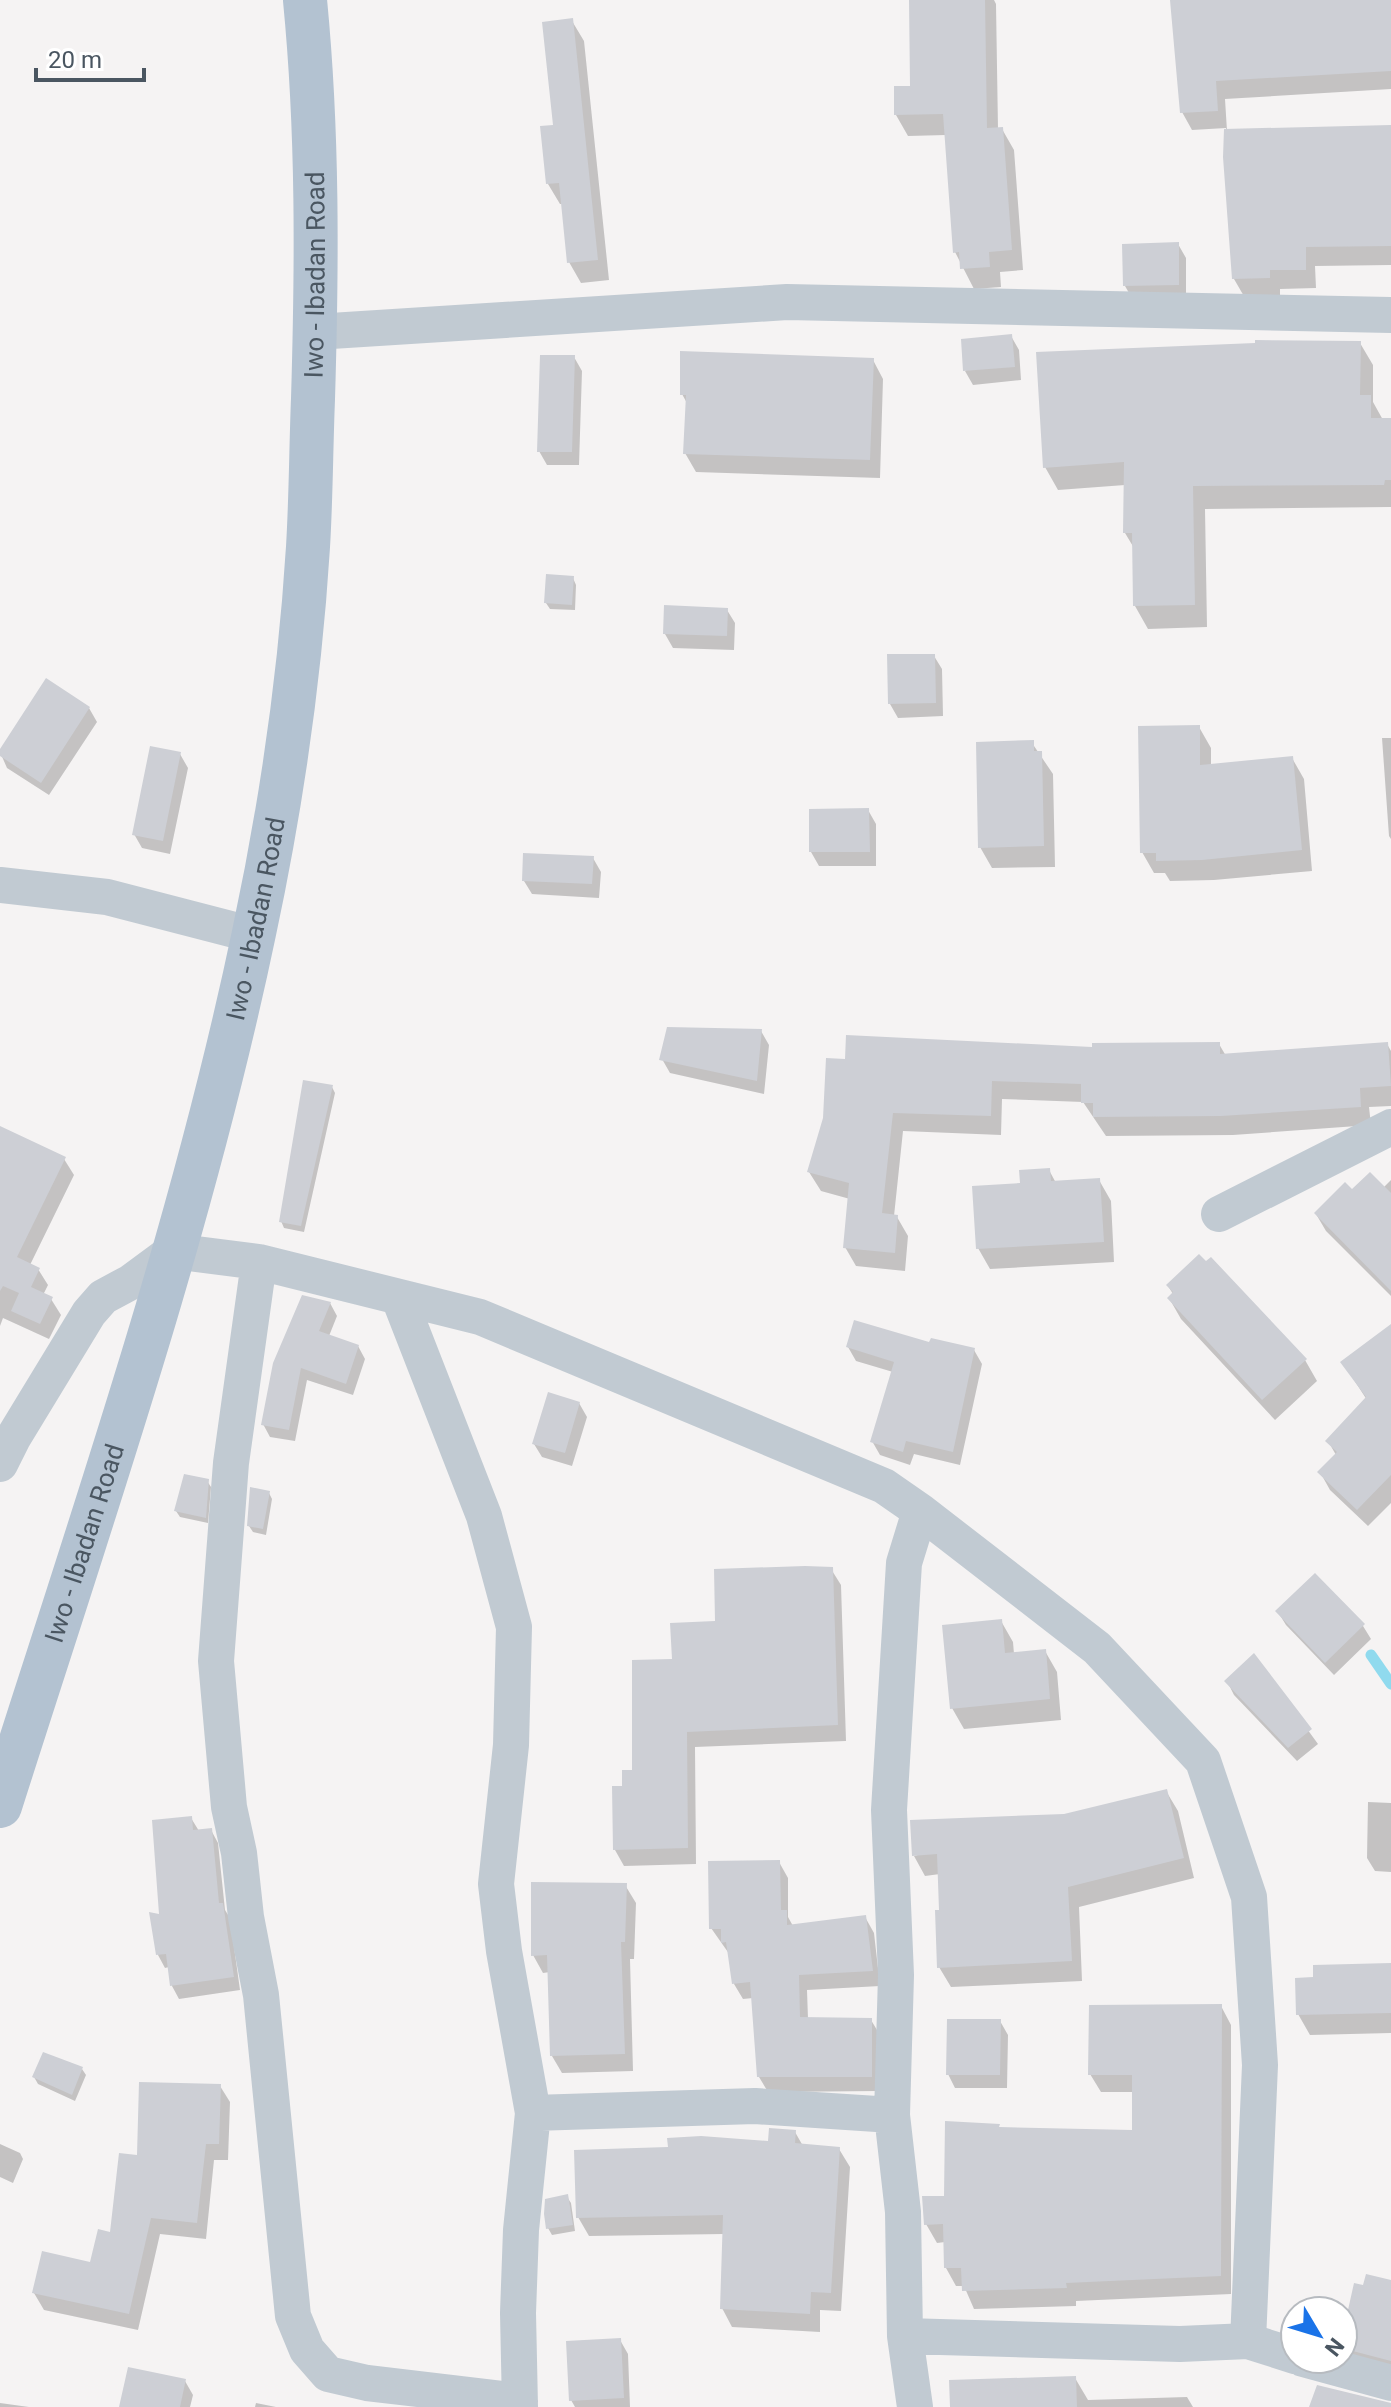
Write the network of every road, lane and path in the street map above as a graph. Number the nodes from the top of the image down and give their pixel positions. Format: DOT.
graph roads {
  1 [pos="305,0"];
  2 [pos="1391,315"];
  3 [pos="315,332"];
  4 [pos="0,885"];
  5 [pos="254,935"];
  6 [pos="1391,1127"];
  7 [pos="1219,1214"];
  8 [pos="173,1251"];
  9 [pos="259,1262"];
  10 [pos="399,1298"];
  11 [pos="0,1464"];
  12 [pos="920,1511"];
  13 [pos="0,1806"];
  14 [pos="533,2113"];
  15 [pos="892,2115"];
  16 [pos="905,2336"];
  17 [pos="1248,2341"];
  18 [pos="1279,2351"];
  19 [pos="1359,2374"];
  20 [pos="1391,2383"];
  21 [pos="520,2404"];
  22 [pos="915,2407"];
  1 -- 3 [label="main road, Iwo - Ibadan Road"];
  2 -- 3 [label="street"];
  3 -- 5 [label="main road, Iwo - Ibadan Road"];
  4 -- 5 [label="street"];
  5 -- 8 [label="main road, Iwo - Ibadan Road"];
  6 -- 7 [label="street"];
  8 -- 9 [label="street"];
  8 -- 11 [label="street"];
  8 -- 13 [label="main road, Iwo - Ibadan Road"];
  9 -- 10 [label="street"];
  9 -- 21 [label="street"];
  10 -- 12 [label="street"];
  10 -- 14 [label="street"];
  12 -- 15 [label="street"];
  12 -- 17 [label="street"];
  14 -- 15 [label="street"];
  14 -- 21 [label="street"];
  15 -- 16 [label="street"];
  16 -- 17 [label="street"];
  16 -- 22 [label="street"];
  17 -- 18 [label="street"];
  19 -- 20 [label="street"];
}
